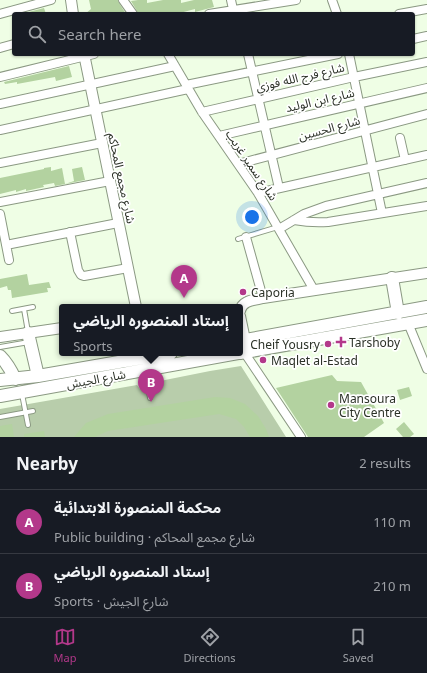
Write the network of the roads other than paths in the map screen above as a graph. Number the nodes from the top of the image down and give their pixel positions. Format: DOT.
graph roads {
  1 [pos="51,0"];
  2 [pos="71,0"];
  3 [pos="123,0"];
  4 [pos="231,0"];
  5 [pos="292,0"];
  6 [pos="332,0"];
  7 [pos="28,3"];
  8 [pos="261,3"];
  9 [pos="427,9"];
  10 [pos="74,12"];
  11 [pos="132,12"];
  12 [pos="234,12"];
  13 [pos="336,12"];
  14 [pos="410,12"];
  15 [pos="0,14"];
  16 [pos="427,36"];
  17 [pos="415,39"];
  18 [pos="12,45"];
  19 [pos="0,48"];
  20 [pos="83,56"];
  21 [pos="87,56"];
  22 [pos="170,56"];
  23 [pos="248,56"];
  24 [pos="328,56"];
  25 [pos="349,56"];
  26 [pos="427,62"];
  27 [pos="175,66"];
  28 [pos="252,72"];
  29 [pos="0,77"];
  30 [pos="354,77"];
  31 [pos="90,85"];
  32 [pos="187,87"];
  33 [pos="427,88"];
  34 [pos="258,99"];
  35 [pos="359,103"];
  36 [pos="0,104"];
  37 [pos="95,109"];
  38 [pos="202,112"];
  39 [pos="427,114"];
  40 [pos="264,126"];
  41 [pos="0,130"];
  42 [pos="365,130"];
  43 [pos="219,136"];
  44 [pos="400,138"];
  45 [pos="102,143"];
  46 [pos="271,155"];
  47 [pos="427,155"];
  48 [pos="405,160"];
  49 [pos="0,163"];
  50 [pos="238,164"];
  51 [pos="373,167"];
  52 [pos="110,181"];
  53 [pos="427,183"];
  54 [pos="279,188"];
  55 [pos="258,193"];
  56 [pos="378,194"];
  57 [pos="0,202"];
  58 [pos="427,206"];
  59 [pos="382,213"];
  60 [pos="0,214"];
  61 [pos="294,220"];
  62 [pos="118,223"];
  63 [pos="278,228"];
  64 [pos="70,232"];
  65 [pos="242,238"];
  66 [pos="6,245"];
  67 [pos="9,260"];
  68 [pos="128,268"];
  69 [pos="427,272"];
  70 [pos="392,278"];
  71 [pos="314,290"];
  72 [pos="263,298"];
  73 [pos="135,304"];
  74 [pos="243,304"];
  75 [pos="33,307"];
  76 [pos="427,307"];
  77 [pos="24,309"];
  78 [pos="12,311"];
  79 [pos="398,312"];
  80 [pos="427,320"];
  81 [pos="408,323"];
  82 [pos="59,329"];
  83 [pos="0,337"];
  84 [pos="29,338"];
  85 [pos="0,347"];
  86 [pos="243,348"];
  87 [pos="243,348"];
  88 [pos="243,351"];
  89 [pos="0,356"];
  90 [pos="160,356"];
  91 [pos="178,356"];
  92 [pos="146,360"];
  93 [pos="427,369"];
  94 [pos="38,376"];
  95 [pos="15,379"];
  96 [pos="0,380"];
  97 [pos="21,392"];
  98 [pos="0,396"];
  99 [pos="150,398"];
  100 [pos="33,411"];
  101 [pos="25,413"];
  102 [pos="0,417"];
  103 [pos="28,425"];
  104 [pos="301,437"];
  1 -- 7 [label="street"];
  2 -- 10 [label="street"];
  3 -- 11 [label="street"];
  4 -- 12 [label="street"];
  5 -- 8 [label="street"];
  6 -- 13 [label="street"];
  7 -- 15 [label="street"];
  8 -- 12 [label="street"];
  9 -- 14 [label="street"];
  16 -- 17 [label="street"];
  18 -- 19 [label="street"];
  20 -- 29 [label="street"];
  21 -- 31 [label="street, شارع مجمع المحاكم"];
  22 -- 27 [label="street, شارع سمير غريب"];
  23 -- 28 [label="street"];
  24 -- 28 [label="street"];
  25 -- 30 [label="street"];
  26 -- 30 [label="street, شارع فرج الله فوزي"];
  27 -- 31 [label="street"];
  27 -- 32 [label="street, شارع سمير غريب"];
  28 -- 32 [label="street"];
  28 -- 34 [label="street"];
  30 -- 34 [label="street, شارع فرج الله فوزي"];
  30 -- 35 [label="street"];
  31 -- 36 [label="street"];
  31 -- 37 [label="street, شارع مجمع المحاكم"];
  32 -- 37 [label="street"];
  32 -- 38 [label="street, شارع سمير غريب"];
  33 -- 35 [label="street, شارع ابن الوليد"];
  34 -- 38 [label="street, شارع فرج الله فوزي"];
  34 -- 40 [label="street"];
  35 -- 40 [label="street, شارع ابن الوليد"];
  35 -- 42 [label="street"];
  37 -- 41 [label="street"];
  37 -- 45 [label="street, شارع مجمع المحاكم"];
  38 -- 43 [label="street, شارع سمير غريب"];
  39 -- 42 [label="street, شارع الحسين"];
  40 -- 43 [label="street, شارع ابن الوليد"];
  40 -- 46 [label="street"];
  42 -- 46 [label="street, شارع الحسين"];
  42 -- 51 [label="street"];
  43 -- 50 [label="street, شارع سمير غريب"];
  44 -- 48 [label="street"];
  45 -- 49 [label="street"];
  45 -- 52 [label="street, شارع مجمع المحاكم"];
  46 -- 50 [label="street, شارع الحسين"];
  46 -- 54 [label="street"];
  47 -- 48 [label="street"];
  48 -- 51 [label="street"];
  50 -- 55 [label="street, شارع سمير غريب"];
  51 -- 54 [label="street"];
  51 -- 56 [label="street"];
  52 -- 57 [label="street"];
  52 -- 62 [label="street, شارع مجمع المحاكم"];
  53 -- 56 [label="street"];
  54 -- 55 [label="street"];
  55 -- 63 [label="street, شارع سمير غريب"];
  56 -- 59 [label="street"];
  56 -- 61 [label="street"];
  58 -- 59 [label="street"];
  59 -- 61 [label="street"];
  60 -- 66 [label="street"];
  61 -- 63 [label="street"];
  62 -- 64 [label="street"];
  62 -- 68 [label="street, شارع مجمع المحاكم"];
  63 -- 65 [label="lane"];
  63 -- 71 [label="street, شارع سمير غريب"];
  64 -- 66 [label="street"];
  64 -- 68 [label="street"];
  65 -- 72 [label="street"];
  66 -- 67 [label="street"];
  68 -- 73 [label="street, شارع مجمع المحاكم"];
  69 -- 70 [label="street"];
  70 -- 71 [label="street"];
  70 -- 79 [label="main road"];
  71 -- 72 [label="street"];
  72 -- 74 [label="street"];
  75 -- 77 [label="lane"];
  76 -- 79 [label="main road, شارع الجيش"];
  77 -- 78 [label="lane"];
  77 -- 84 [label="lane"];
  79 -- 86 [label="main road, شارع الجيش"];
  80 -- 81 [label="main road, شارع الجيش"];
  81 -- 87 [label="main road, شارع الجيش"];
  81 -- 93 [label="street"];
  82 -- 84 [label="street"];
  83 -- 84 [label="street"];
  84 -- 85 [label="lane"];
  84 -- 94 [label="main road"];
  88 -- 104 [label="street"];
  89 -- 95 [label="main road"];
  90 -- 92 [label="main road, شارع الجيش"];
  91 -- 92 [label="main road, شارع الجيش"];
  92 -- 94 [label="main road, شارع الجيش"];
  92 -- 97 [label="main road, شارع الجيش"];
  92 -- 99 [label="lane"];
  94 -- 95 [label="main road, شارع الجيش"];
  95 -- 96 [label="main road, شارع الجيش"];
  97 -- 98 [label="main road, شارع الجيش"];
  97 -- 101 [label="lane"];
  100 -- 101 [label="lane"];
  101 -- 102 [label="lane"];
  101 -- 103 [label="lane"];
}
